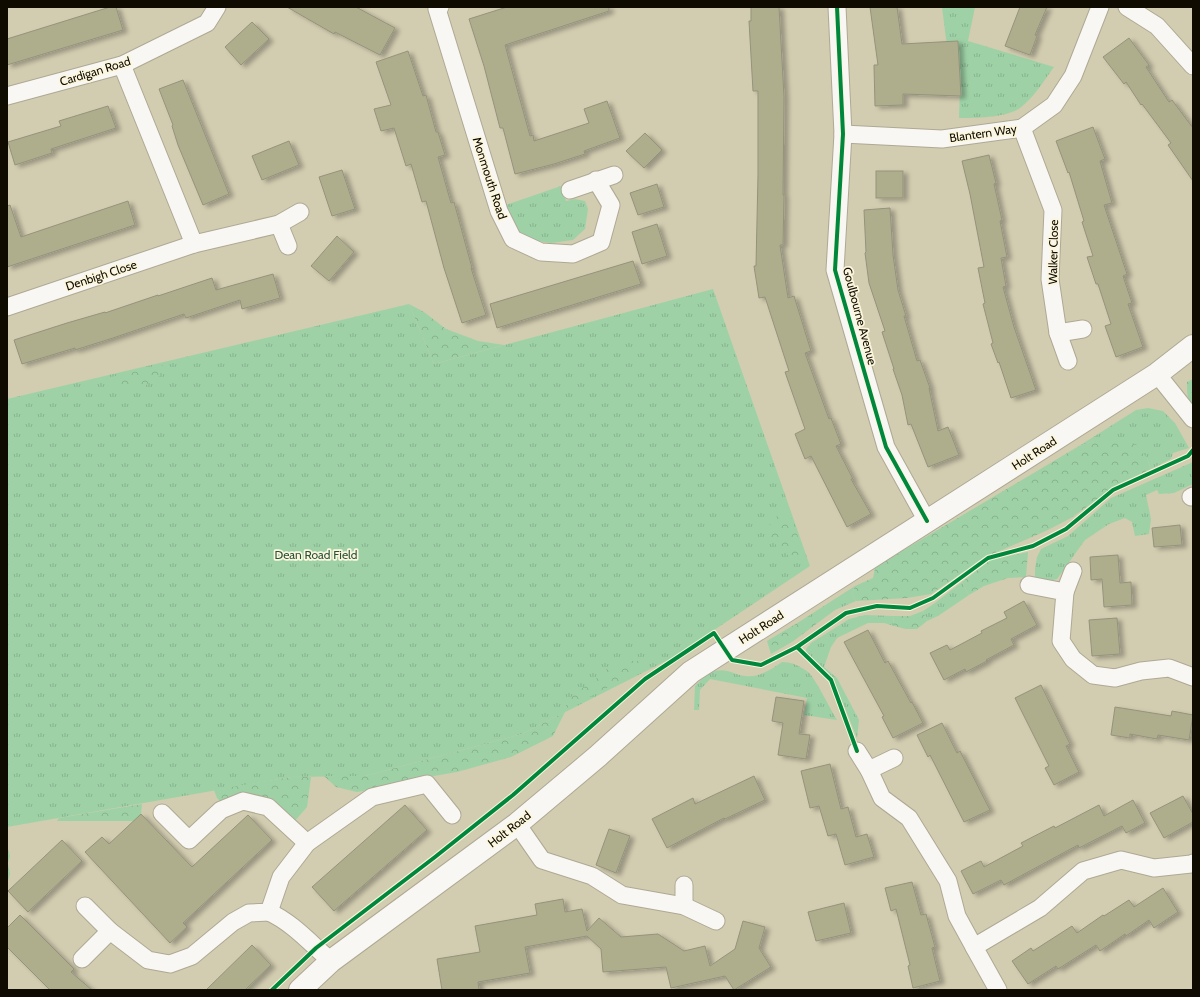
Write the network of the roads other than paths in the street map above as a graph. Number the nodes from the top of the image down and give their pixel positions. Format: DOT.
graph roads {
  1 [pos="217,7"];
  2 [pos="837,7"];
  3 [pos="1100,7"];
  4 [pos="1127,7"];
  5 [pos="437,8"];
  6 [pos="122,65"];
  7 [pos="1193,66"];
  8 [pos="7,96"];
  9 [pos="1022,128"];
  10 [pos="843,134"];
  11 [pos="614,175"];
  12 [pos="596,180"];
  13 [pos="570,190"];
  14 [pos="300,212"];
  15 [pos="279,224"];
  16 [pos="194,244"];
  17 [pos="288,246"];
  18 [pos="7,307"];
  19 [pos="1083,329"];
  20 [pos="1058,333"];
  21 [pos="1193,346"];
  22 [pos="1068,361"];
  23 [pos="1157,374"];
  24 [pos="1193,419"];
  25 [pos="927,521"];
  26 [pos="1073,571"];
  27 [pos="1029,585"];
  28 [pos="1065,592"];
  29 [pos="1193,677"];
  30 [pos="857,751"];
  31 [pos="894,758"];
  32 [pos="869,770"];
  33 [pos="162,813"];
  34 [pos="452,815"];
  35 [pos="517,824"];
  36 [pos="307,843"];
  37 [pos="1193,863"];
  38 [pos="684,885"];
  39 [pos="85,906"];
  40 [pos="684,906"];
  41 [pos="269,912"];
  42 [pos="716,921"];
  43 [pos="110,931"];
  44 [pos="974,947"];
  45 [pos="82,959"];
  46 [pos="331,961"];
  47 [pos="300,990"];
  48 [pos="998,990"];
  1 -- 6 [label="street, Cardigan Road"];
  2 -- 10 [label="street, Goulbourne Avenue"];
  3 -- 9 [label="street, Blantern Way"];
  4 -- 7 [label="street"];
  5 -- 12 [label="street, Monmouth Road"];
  6 -- 8 [label="street, Cardigan Road"];
  6 -- 16 [label="street"];
  9 -- 10 [label="street, Blantern Way"];
  9 -- 20 [label="street, Walker Close"];
  10 -- 25 [label="street, Goulbourne Avenue"];
  11 -- 12 [label="street"];
  12 -- 13 [label="street"];
  14 -- 15 [label="street, Denbigh Close"];
  15 -- 16 [label="street, Denbigh Close"];
  15 -- 17 [label="street"];
  16 -- 18 [label="street, Denbigh Close"];
  19 -- 20 [label="street"];
  20 -- 22 [label="street, Walker Close"];
  21 -- 23 [label="main road, Holt Road"];
  23 -- 24 [label="street"];
  23 -- 25 [label="main road, Holt Road"];
  25 -- 35 [label="main road, Holt Road"];
  26 -- 28 [label="street"];
  27 -- 28 [label="street"];
  28 -- 29 [label="street"];
  30 -- 32 [label="street"];
  31 -- 32 [label="street"];
  32 -- 44 [label="street"];
  33 -- 36 [label="street"];
  34 -- 36 [label="street"];
  35 -- 40 [label="street"];
  35 -- 46 [label="main road, Holt Road"];
  36 -- 41 [label="street"];
  37 -- 44 [label="street"];
  38 -- 40 [label="street"];
  39 -- 43 [label="street"];
  40 -- 42 [label="street"];
  41 -- 43 [label="street"];
  41 -- 46 [label="street"];
  43 -- 45 [label="street"];
  44 -- 48 [label="street"];
  46 -- 47 [label="main road, Holt Road"];
}
